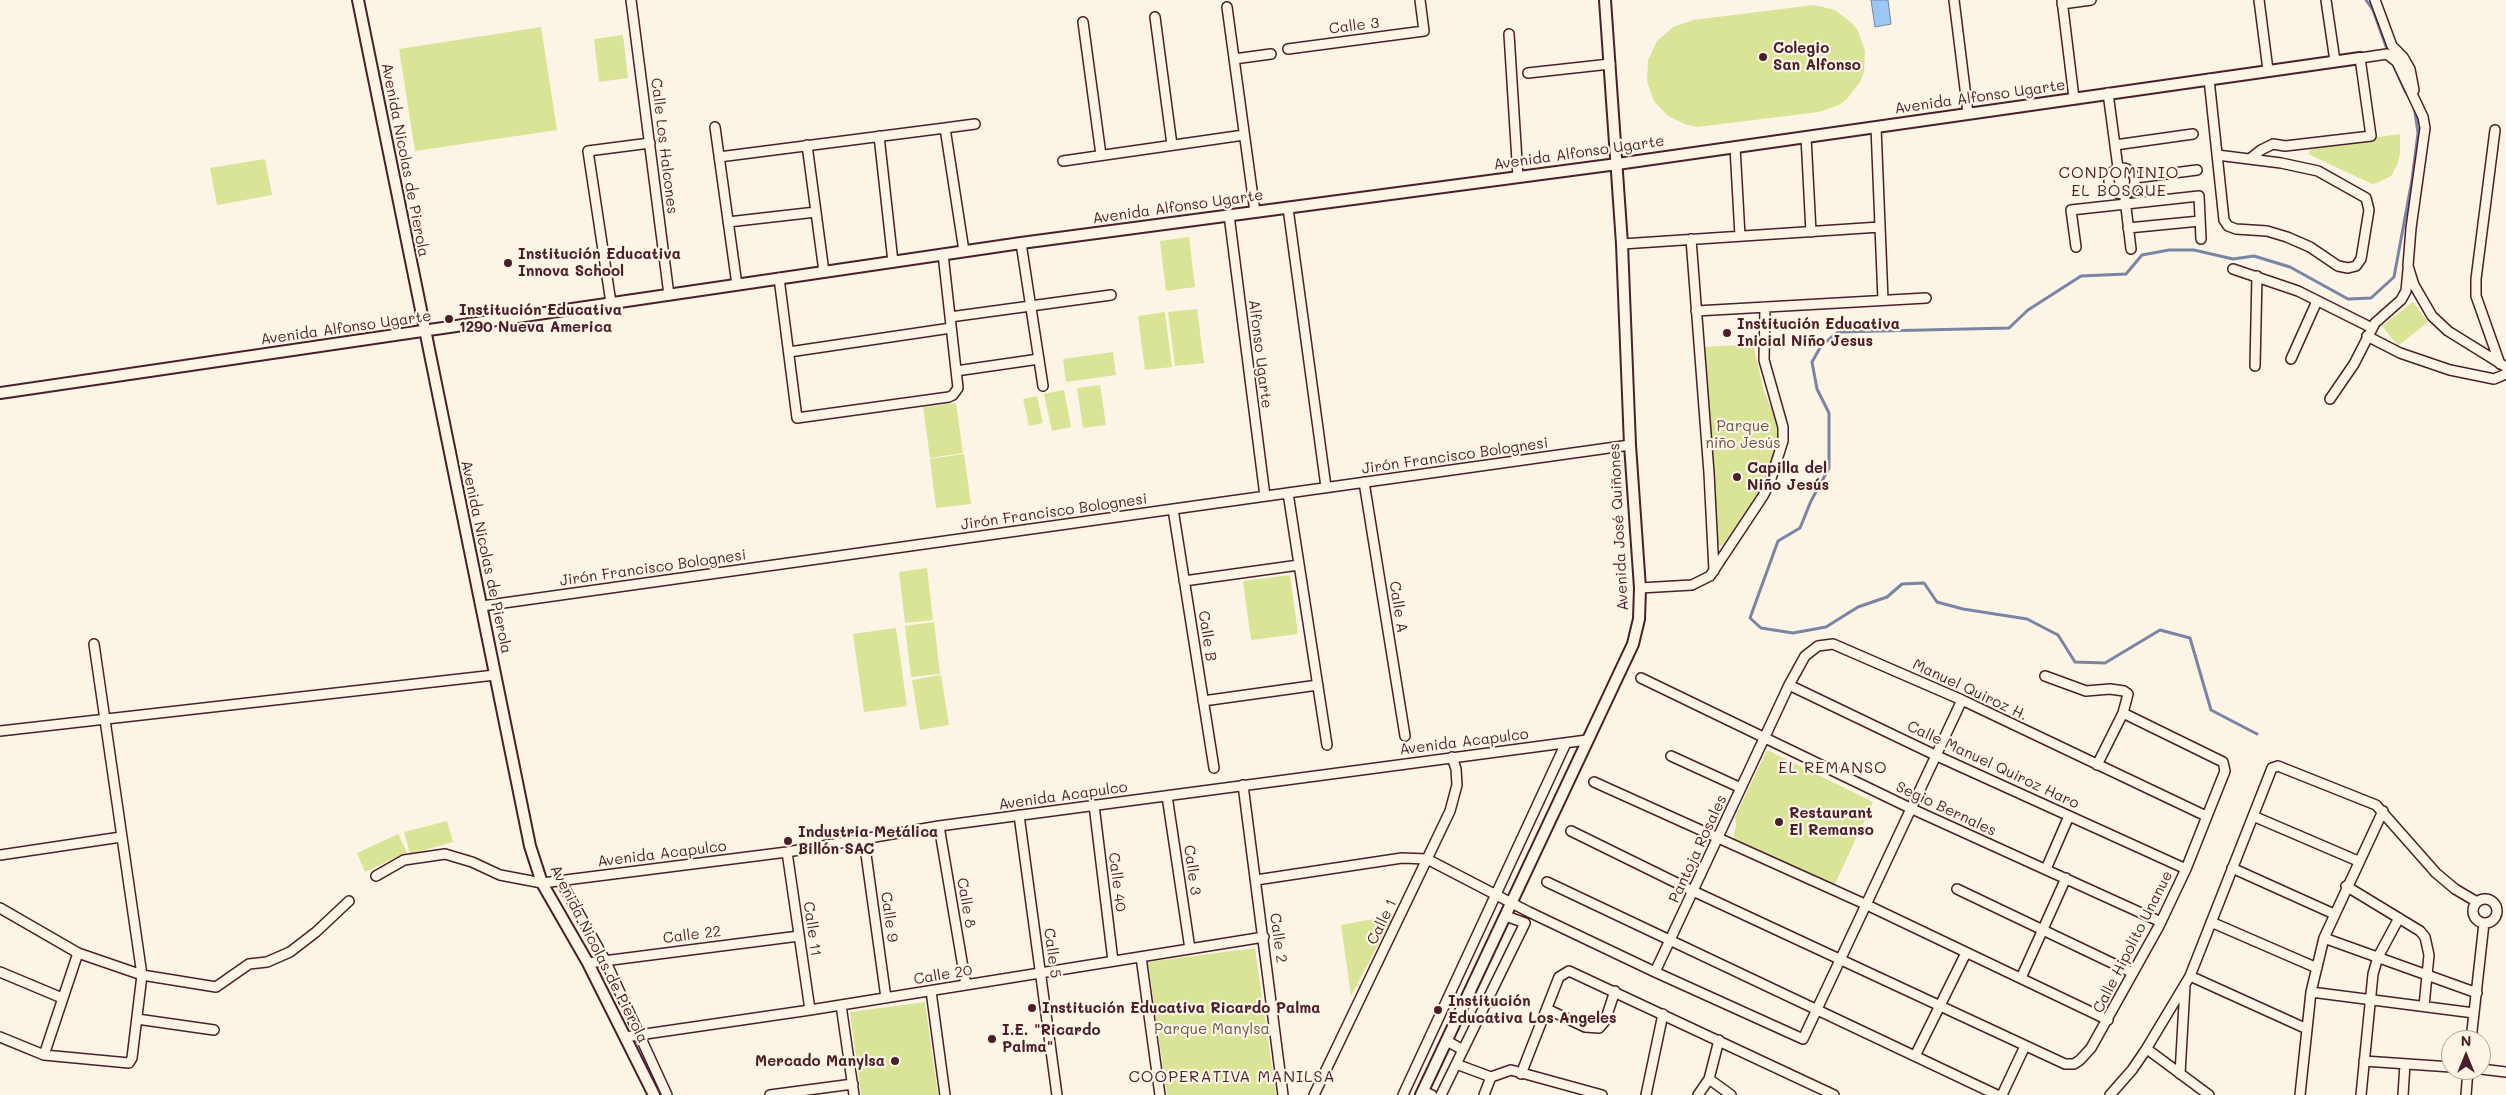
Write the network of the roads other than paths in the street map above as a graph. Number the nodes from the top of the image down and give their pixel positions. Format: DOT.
graph roads {
  1 [pos="358,0"];
  2 [pos="631,0"];
  3 [pos="1420,0"];
  4 [pos="1605,0"];
  5 [pos="1954,0"];
  6 [pos="2091,0"];
  7 [pos="2259,0"];
  8 [pos="2326,0"];
  9 [pos="2375,0"];
  10 [pos="2062,2"];
  11 [pos="1227,7"];
  12 [pos="1155,17"];
  13 [pos="1083,22"];
  14 [pos="1509,34"];
  15 [pos="1288,49"];
  16 [pos="1271,54"];
  17 [pos="2360,58"];
  18 [pos="1234,59"];
  19 [pos="2335,61"];
  20 [pos="1610,64"];
  21 [pos="2268,70"];
  22 [pos="1528,73"];
  23 [pos="2209,79"];
  24 [pos="2108,94"];
  25 [pos="2414,97"];
  26 [pos="2074,98"];
  27 [pos="1968,113"];
  28 [pos="975,124"];
  29 [pos="715,126"];
  30 [pos="1876,126"];
  31 [pos="945,128"];
  32 [pos="2495,130"];
  33 [pos="2193,134"];
  34 [pos="1244,135"];
  35 [pos="879,136"];
  36 [pos="1806,137"];
  37 [pos="650,143"];
  38 [pos="806,145"];
  39 [pos="1172,145"];
  40 [pos="2115,145"];
  41 [pos="1735,147"];
  42 [pos="1101,155"];
  43 [pos="2217,155"];
  44 [pos="719,156"];
  45 [pos="2252,158"];
  46 [pos="1063,161"];
  47 [pos="1617,164"];
  48 [pos="2118,168"];
  49 [pos="2197,170"];
  50 [pos="1518,177"];
  51 [pos="2135,178"];
  52 [pos="2124,194"];
  53 [pos="2126,204"];
  54 [pos="1288,208"];
  55 [pos="816,212"];
  56 [pos="1255,212"];
  57 [pos="1229,215"];
  58 [pos="2200,220"];
  59 [pos="728,222"];
  60 [pos="1880,227"];
  61 [pos="2128,228"];
  62 [pos="1811,232"];
  63 [pos="1740,236"];
  64 [pos="1691,239"];
  65 [pos="2202,239"];
  66 [pos="1022,243"];
  67 [pos="1622,244"];
  68 [pos="2076,247"];
  69 [pos="2131,249"];
  70 [pos="964,251"];
  71 [pos="943,254"];
  72 [pos="893,262"];
  73 [pos="2408,266"];
  74 [pos="2233,269"];
  75 [pos="824,272"];
  76 [pos="2257,276"];
  77 [pos="780,278"];
  78 [pos="737,285"];
  79 [pos="669,295"];
  80 [pos="1112,295"];
  81 [pos="1926,298"];
  82 [pos="1883,300"];
  83 [pos="2317,301"];
  84 [pos="611,303"];
  85 [pos="1031,306"];
  86 [pos="1765,307"];
  87 [pos="1696,312"];
  88 [pos="950,317"];
  89 [pos="952,328"];
  90 [pos="425,332"];
  91 [pos="2370,332"];
  92 [pos="789,352"];
  93 [pos="1039,359"];
  94 [pos="2291,359"];
  95 [pos="2254,366"];
  96 [pos="2503,366"];
  97 [pos="956,371"];
  98 [pos="2506,374"];
  99 [pos="1043,386"];
  100 [pos="0,392"];
  101 [pos="2330,399"];
  102 [pos="1630,445"];
  103 [pos="1364,482"];
  104 [pos="1326,487"];
  105 [pos="1288,493"];
  106 [pos="1264,496"];
  107 [pos="1173,509"];
  108 [pos="1299,565"];
  109 [pos="1714,571"];
  110 [pos="1184,581"];
  111 [pos="1640,588"];
  112 [pos="482,606"];
  113 [pos="94,644"];
  114 [pos="495,675"];
  115 [pos="2045,676"];
  116 [pos="1641,678"];
  117 [pos="1318,685"];
  118 [pos="1789,685"];
  119 [pos="1962,700"];
  120 [pos="1203,701"];
  121 [pos="2123,713"];
  122 [pos="104,719"];
  123 [pos="0,731"];
  124 [pos="1406,736"];
  125 [pos="1765,738"];
  126 [pos="1587,740"];
  127 [pos="1566,743"];
  128 [pos="1327,745"];
  129 [pos="1935,754"];
  130 [pos="1671,756"];
  131 [pos="1452,757"];
  132 [pos="2097,765"];
  133 [pos="1214,768"];
  134 [pos="1594,782"];
  135 [pos="1244,786"];
  136 [pos="1742,788"];
  137 [pos="1167,796"];
  138 [pos="1094,805"];
  139 [pos="1910,808"];
  140 [pos="2382,811"];
  141 [pos="1019,815"];
  142 [pos="2069,816"];
  143 [pos="2206,816"];
  144 [pos="2253,816"];
  145 [pos="939,826"];
  146 [pos="1571,831"];
  147 [pos="121,838"];
  148 [pos="1718,838"];
  149 [pos="864,840"];
  150 [pos="787,852"];
  151 [pos="0,855"];
  152 [pos="1428,859"];
  153 [pos="2358,860"];
  154 [pos="2232,868"];
  155 [pos="2046,869"];
  156 [pos="2186,869"];
  157 [pos="376,876"];
  158 [pos="2066,878"];
  159 [pos="560,880"];
  160 [pos="1256,880"];
  161 [pos="1546,882"];
  162 [pos="542,883"];
  163 [pos="2346,886"];
  164 [pos="1957,889"];
  165 [pos="1693,892"];
  166 [pos="1495,894"];
  167 [pos="349,901"];
  168 [pos="2477,902"];
  169 [pos="1512,903"];
  170 [pos="1866,905"];
  171 [pos="2496,907"];
  172 [pos="0,908"];
  173 [pos="2506,912"];
  174 [pos="2334,914"];
  175 [pos="1506,916"];
  176 [pos="2399,918"];
  177 [pos="2161,922"];
  178 [pos="2211,922"];
  179 [pos="2484,923"];
  180 [pos="2043,930"];
  181 [pos="799,936"];
  182 [pos="1264,937"];
  183 [pos="2324,938"];
  184 [pos="1670,940"];
  185 [pos="1190,949"];
  186 [pos="78,953"];
  187 [pos="1966,953"];
  188 [pos="1142,957"];
  189 [pos="2378,957"];
  190 [pos="605,960"];
  191 [pos="1840,960"];
  192 [pos="1113,961"];
  193 [pos="588,962"];
  194 [pos="2317,968"];
  195 [pos="0,972"];
  196 [pos="1655,972"];
  197 [pos="2133,972"];
  198 [pos="1041,973"];
  199 [pos="142,975"];
  200 [pos="2428,975"];
  201 [pos="2021,978"];
  202 [pos="2187,980"];
  203 [pos="966,985"];
  204 [pos="931,991"];
  205 [pos="1615,991"];
  206 [pos="2311,992"];
  207 [pos="2477,993"];
  208 [pos="62,998"];
  209 [pos="886,998"];
  210 [pos="2369,1000"];
  211 [pos="841,1005"];
  212 [pos="1941,1006"];
  213 [pos="2424,1006"];
  214 [pos="1546,1009"];
  215 [pos="810,1010"];
  216 [pos="1816,1010"];
  217 [pos="2474,1012"];
  218 [pos="1663,1014"];
  219 [pos="137,1019"];
  220 [pos="2108,1020"];
  221 [pos="2307,1029"];
  222 [pos="214,1030"];
  223 [pos="2472,1030"];
  224 [pos="638,1035"];
  225 [pos="0,1037"];
  226 [pos="626,1037"];
  227 [pos="1719,1040"];
  228 [pos="1447,1041"];
  229 [pos="2025,1046"];
  230 [pos="2146,1049"];
  231 [pos="1463,1050"];
  232 [pos="44,1055"];
  233 [pos="1915,1056"];
  234 [pos="2364,1061"];
  235 [pos="1456,1064"];
  236 [pos="2405,1064"];
  237 [pos="2441,1066"];
  238 [pos="2491,1070"];
  239 [pos="2506,1072"];
  240 [pos="1521,1074"];
  241 [pos="2180,1074"];
  242 [pos="1491,1077"];
  243 [pos="1709,1079"];
  244 [pos="2467,1080"];
  245 [pos="853,1084"];
  246 [pos="1425,1094"];
  247 [pos="654,1095"];
  248 [pos="667,1095"];
  249 [pos="770,1095"];
  250 [pos="854,1095"];
  251 [pos="946,1095"];
  252 [pos="1057,1095"];
  253 [pos="1160,1095"];
  254 [pos="1283,1095"];
  255 [pos="1314,1095"];
  256 [pos="1403,1095"];
  257 [pos="1441,1095"];
  258 [pos="1484,1095"];
  259 [pos="1602,1095"];
  260 [pos="1646,1095"];
  261 [pos="1698,1095"];
  262 [pos="1731,1095"];
  263 [pos="1834,1095"];
  264 [pos="1997,1095"];
  265 [pos="2002,1095"];
  266 [pos="2110,1095"];
  267 [pos="2209,1095"];
  268 [pos="2300,1095"];
  269 [pos="2361,1095"];
  270 [pos="2403,1095"];
  271 [pos="2466,1095"];
  1 -- 90 [label="street, Avenida Nicolas de Pierola"];
  2 -- 37 [label="street, Calle Los Halcones"];
  3 -- 15 [label="street, Calle 3"];
  4 -- 20 [label="street, Avenida José Quiñones"];
  5 -- 27 [label="street"];
  6 -- 10 [label="street"];
  7 -- 21 [label="street"];
  8 -- 19 [label="street"];
  9 -- 25 [label="street"];
  10 -- 26 [label="street"];
  11 -- 18 [label="street"];
  12 -- 39 [label="street"];
  13 -- 42 [label="street"];
  14 -- 50 [label="street"];
  16 -- 18 [label="street"];
  17 -- 19 [label="street, Avenida Alfonso Ugarte"];
  17 -- 25 [label="street"];
  17 -- 45 [label="street"];
  18 -- 34 [label="street"];
  19 -- 21 [label="street, Avenida Alfonso Ugarte"];
  20 -- 22 [label="street"];
  20 -- 47 [label="street, Avenida José Quiñones"];
  21 -- 23 [label="street, Avenida Alfonso Ugarte"];
  23 -- 24 [label="street, Avenida Alfonso Ugarte"];
  23 -- 43 [label="street"];
  24 -- 26 [label="street, Avenida Alfonso Ugarte"];
  24 -- 40 [label="street"];
  25 -- 73 [label="street"];
  26 -- 27 [label="street, Avenida Alfonso Ugarte"];
  27 -- 30 [label="street, Avenida Alfonso Ugarte"];
  28 -- 31 [label="street"];
  29 -- 44 [label="street"];
  30 -- 36 [label="street, Avenida Alfonso Ugarte"];
  30 -- 60 [label="street"];
  31 -- 35 [label="street"];
  31 -- 70 [label="street"];
  32 -- 96 [label="street"];
  33 -- 40 [label="street"];
  34 -- 39 [label="street"];
  34 -- 56 [label="street"];
  35 -- 38 [label="street"];
  35 -- 72 [label="street"];
  36 -- 41 [label="street, Avenida Alfonso Ugarte"];
  36 -- 62 [label="street"];
  37 -- 79 [label="street, Calle Los Halcones"];
  37 -- 84 [label="street"];
  38 -- 44 [label="street"];
  38 -- 55 [label="street"];
  39 -- 42 [label="street"];
  40 -- 48 [label="street"];
  41 -- 47 [label="street, Avenida Alfonso Ugarte"];
  41 -- 63 [label="street"];
  42 -- 46 [label="street"];
  43 -- 45 [label="street"];
  43 -- 45 [label="street"];
  44 -- 59 [label="street"];
  47 -- 50 [label="street, Avenida Alfonso Ugarte"];
  47 -- 67 [label="street, Avenida José Quiñones"];
  48 -- 51 [label="street"];
  48 -- 52 [label="street"];
  49 -- 51 [label="street"];
  50 -- 54 [label="street, Avenida Alfonso Ugarte"];
  51 -- 52 [label="street"];
  52 -- 53 [label="street"];
  53 -- 58 [label="street"];
  53 -- 61 [label="street"];
  53 -- 68 [label="street"];
  54 -- 56 [label="street, Avenida Alfonso Ugarte"];
  54 -- 104 [label="street"];
  55 -- 59 [label="street"];
  55 -- 75 [label="street"];
  56 -- 57 [label="street, Avenida Alfonso Ugarte"];
  57 -- 66 [label="street, Avenida Alfonso Ugarte"];
  57 -- 106 [label="street, Alfonso Ugarte"];
  58 -- 61 [label="street"];
  58 -- 65 [label="street"];
  59 -- 78 [label="street"];
  60 -- 62 [label="street"];
  60 -- 82 [label="street"];
  61 -- 69 [label="street"];
  62 -- 63 [label="street"];
  63 -- 64 [label="street"];
  64 -- 67 [label="street"];
  64 -- 87 [label="street"];
  66 -- 70 [label="street, Avenida Alfonso Ugarte"];
  66 -- 85 [label="street"];
  67 -- 102 [label="street, Avenida José Quiñones"];
  70 -- 71 [label="street, Avenida Alfonso Ugarte"];
  71 -- 72 [label="street, Avenida Alfonso Ugarte"];
  71 -- 88 [label="street"];
  72 -- 75 [label="street, Avenida Alfonso Ugarte"];
  73 -- 91 [label="street"];
  73 -- 96 [label="street"];
  74 -- 76 [label="street"];
  75 -- 77 [label="street, Avenida Alfonso Ugarte"];
  76 -- 83 [label="street"];
  76 -- 95 [label="street"];
  77 -- 78 [label="street, Avenida Alfonso Ugarte"];
  77 -- 92 [label="street"];
  78 -- 79 [label="street, Avenida Alfonso Ugarte"];
  79 -- 84 [label="street, Avenida Alfonso Ugarte"];
  80 -- 85 [label="street"];
  81 -- 82 [label="street"];
  82 -- 86 [label="street"];
  83 -- 91 [label="street"];
  83 -- 94 [label="street"];
  84 -- 90 [label="street, Avenida Alfonso Ugarte"];
  85 -- 88 [label="street"];
  85 -- 93 [label="street"];
  86 -- 87 [label="street"];
  86 -- 109 [label="street"];
  87 -- 109 [label="street"];
  88 -- 89 [label="street"];
  89 -- 92 [label="street"];
  89 -- 97 [label="street"];
  90 -- 100 [label="street, Avenida Alfonso Ugarte"];
  90 -- 112 [label="street, Avenida Nicolas de Pierola"];
  91 -- 98 [label="street"];
  91 -- 101 [label="street"];
  92 -- 97 [label="street"];
  93 -- 97 [label="street"];
  93 -- 99 [label="street"];
  102 -- 103 [label="street, Jirón Francisco Bolognesi"];
  102 -- 111 [label="street, Avenida José Quiñones"];
  103 -- 104 [label="street, Jirón Francisco Bolognesi"];
  103 -- 124 [label="street, Calle A"];
  104 -- 105 [label="street, Jirón Francisco Bolognesi"];
  105 -- 106 [label="street, Jirón Francisco Bolognesi"];
  105 -- 108 [label="street"];
  106 -- 107 [label="street, Jirón Francisco Bolognesi"];
  107 -- 110 [label="street, Calle B"];
  107 -- 112 [label="street, Jirón Francisco Bolognesi"];
  108 -- 110 [label="street"];
  108 -- 117 [label="street"];
  109 -- 111 [label="street"];
  110 -- 120 [label="street, Calle B"];
  111 -- 126 [label="street, Avenida José Quiñones"];
  112 -- 114 [label="street, Avenida Nicolas de Pierola"];
  113 -- 122 [label="street"];
  114 -- 122 [label="street"];
  114 -- 162 [label="street, Avenida Nicolas de Pierola"];
  115 -- 121 [label="street"];
  116 -- 125 [label="street, Segio Bernales"];
  117 -- 120 [label="street"];
  117 -- 128 [label="street"];
  118 -- 119 [label="street, Manuel Quiroz H."];
  118 -- 125 [label="street, Manuel Quiroz H."];
  118 -- 129 [label="street, Calle Manuel Quiroz Haro"];
  119 -- 129 [label="street"];
  119 -- 132 [label="street, Manuel Quiroz H."];
  120 -- 133 [label="street, Calle B"];
  121 -- 132 [label="street"];
  121 -- 143 [label="street, Calle Hipolito Unanue"];
  122 -- 123 [label="street"];
  122 -- 147 [label="street"];
  125 -- 136 [label="street, Pantoja Rosales"];
  125 -- 139 [label="street, Segio Bernales"];
  126 -- 127 [label="street, Avenida Acapulco"];
  126 -- 169 [label="street, Avenida José Quiñones"];
  127 -- 131 [label="street, Avenida Acapulco"];
  127 -- 166 [label="street"];
  129 -- 139 [label="street"];
  129 -- 142 [label="street, Calle Manuel Quiroz Haro"];
  130 -- 136 [label="street"];
  131 -- 135 [label="street, Avenida Acapulco"];
  131 -- 152 [label="street, Calle 1"];
  132 -- 143 [label="street, Manuel Quiroz H."];
  134 -- 148 [label="street"];
  135 -- 137 [label="street, Avenida Acapulco"];
  135 -- 160 [label="street, Calle 2"];
  136 -- 148 [label="street, Pantoja Rosales"];
  137 -- 138 [label="street, Avenida Acapulco"];
  137 -- 185 [label="street, Calle 3"];
  138 -- 141 [label="street, Avenida Acapulco"];
  138 -- 192 [label="street, Calle 40"];
  139 -- 155 [label="street, Segio Bernales"];
  139 -- 170 [label="street"];
  140 -- 144 [label="street"];
  140 -- 153 [label="street"];
  140 -- 168 [label="street"];
  141 -- 145 [label="street, Avenida Acapulco"];
  141 -- 198 [label="street, Calle 5"];
  142 -- 155 [label="street"];
  142 -- 156 [label="street, Calle Manuel Quiroz Haro"];
  143 -- 156 [label="street, Calle Hipolito Unanue"];
  144 -- 153 [label="street"];
  144 -- 154 [label="street"];
  145 -- 149 [label="street, Avenida Acapulco"];
  145 -- 203 [label="street, Calle 8"];
  146 -- 165 [label="street"];
  147 -- 151 [label="street"];
  147 -- 199 [label="street"];
  148 -- 165 [label="street, Pantoja Rosales"];
  148 -- 170 [label="street"];
  149 -- 150 [label="street, Avenida Acapulco"];
  149 -- 209 [label="street, Calle 9"];
  150 -- 159 [label="street, Avenida Acapulco"];
  150 -- 181 [label="street, Calle 11"];
  152 -- 160 [label="street"];
  152 -- 166 [label="street"];
  152 -- 255 [label="street, Calle 1"];
  153 -- 163 [label="street"];
  154 -- 174 [label="street"];
  154 -- 178 [label="street"];
  155 -- 158 [label="street, Segio Bernales"];
  156 -- 177 [label="street, Calle Hipolito Unanue"];
  157 -- 162 [label="street"];
  158 -- 177 [label="street, Segio Bernales"];
  158 -- 180 [label="street"];
  159 -- 162 [label="street, Avenida Acapulco"];
  159 -- 190 [label="street"];
  160 -- 182 [label="street, Calle 2"];
  161 -- 184 [label="street"];
  162 -- 193 [label="street, Avenida Nicolas de Pierola"];
  163 -- 174 [label="street"];
  163 -- 176 [label="street"];
  164 -- 180 [label="street"];
  165 -- 184 [label="street, Pantoja Rosales"];
  165 -- 191 [label="street"];
  166 -- 169 [label="street"];
  166 -- 256 [label="street"];
  167 -- 199 [label="street"];
  168 -- 171 [label="street"];
  168 -- 179 [label="street"];
  169 -- 175 [label="street, Avenida José Quiñones"];
  169 -- 196 [label="street"];
  170 -- 187 [label="street"];
  170 -- 191 [label="street"];
  171 -- 173 [label="street"];
  171 -- 179 [label="street"];
  172 -- 186 [label="street"];
  174 -- 183 [label="street"];
  175 -- 228 [label="street, Avenida José Quiñones"];
  175 -- 231 [label="street"];
  176 -- 189 [label="street"];
  176 -- 200 [label="street"];
  177 -- 197 [label="street, Calle Hipolito Unanue"];
  178 -- 194 [label="street"];
  178 -- 202 [label="street"];
  179 -- 207 [label="street"];
  180 -- 197 [label="street"];
  180 -- 201 [label="street"];
  181 -- 190 [label="street, Calle 22"];
  181 -- 215 [label="street, Calle 11"];
  182 -- 185 [label="street, Calle 20"];
  182 -- 254 [label="street, Calle 2"];
  183 -- 189 [label="street"];
  183 -- 194 [label="street"];
  184 -- 196 [label="street, Pantoja Rosales"];
  184 -- 216 [label="street"];
  185 -- 188 [label="street, Calle 20"];
  186 -- 199 [label="street"];
  186 -- 208 [label="street"];
  187 -- 201 [label="street"];
  187 -- 212 [label="street"];
  188 -- 192 [label="street, Calle 20"];
  188 -- 253 [label="street"];
  189 -- 200 [label="street"];
  189 -- 210 [label="street"];
  190 -- 193 [label="street, Calle 22"];
  190 -- 224 [label="street"];
  191 -- 212 [label="street"];
  191 -- 216 [label="street"];
  192 -- 198 [label="street, Calle 20"];
  193 -- 226 [label="street, Avenida Nicolas de Pierola"];
  194 -- 206 [label="street"];
  195 -- 208 [label="street"];
  196 -- 216 [label="street"];
  197 -- 220 [label="street, Calle Hipolito Unanue"];
  198 -- 203 [label="street, Calle 20"];
  198 -- 252 [label="street, Calle 5"];
  199 -- 219 [label="street"];
  200 -- 207 [label="street"];
  200 -- 213 [label="street"];
  201 -- 220 [label="street"];
  202 -- 221 [label="street"];
  202 -- 230 [label="street"];
  202 -- 241 [label="street"];
  203 -- 204 [label="street, Calle 20"];
  204 -- 209 [label="street, Calle 20"];
  204 -- 251 [label="street"];
  205 -- 214 [label="street"];
  205 -- 214 [label="street"];
  205 -- 218 [label="street"];
  206 -- 210 [label="street"];
  206 -- 221 [label="street"];
  207 -- 217 [label="street"];
  208 -- 232 [label="street"];
  209 -- 211 [label="street, Calle 20"];
  210 -- 213 [label="street"];
  210 -- 234 [label="street"];
  211 -- 215 [label="street, Calle 20"];
  211 -- 245 [label="street"];
  212 -- 229 [label="street"];
  212 -- 233 [label="street"];
  213 -- 217 [label="street"];
  214 -- 240 [label="street"];
  215 -- 224 [label="street, Calle 20"];
  216 -- 233 [label="street"];
  217 -- 223 [label="street"];
  218 -- 227 [label="street"];
  218 -- 260 [label="street"];
  219 -- 222 [label="street"];
  219 -- 232 [label="street"];
  220 -- 229 [label="street, Calle Hipolito Unanue"];
  221 -- 268 [label="street"];
  224 -- 226 [label="street, Calle 20"];
  224 -- 248 [label="street"];
  225 -- 232 [label="street"];
  226 -- 247 [label="street, Avenida Nicolas de Pierola"];
  227 -- 243 [label="street"];
  227 -- 263 [label="street"];
  228 -- 231 [label="street"];
  228 -- 246 [label="street, Avenida José Quiñones"];
  229 -- 265 [label="street"];
  230 -- 241 [label="street"];
  230 -- 266 [label="street"];
  231 -- 235 [label="street"];
  233 -- 264 [label="street"];
  234 -- 236 [label="street"];
  234 -- 269 [label="street"];
  235 -- 242 [label="street"];
  235 -- 257 [label="street"];
  236 -- 237 [label="street"];
  236 -- 270 [label="street"];
  238 -- 239 [label="street"];
  240 -- 242 [label="street"];
  240 -- 259 [label="street"];
  241 -- 267 [label="street"];
  242 -- 258 [label="street"];
  243 -- 261 [label="street"];
  243 -- 262 [label="street"];
  244 -- 271 [label="street"];
  245 -- 249 [label="street"];
  245 -- 250 [label="street"];
}
